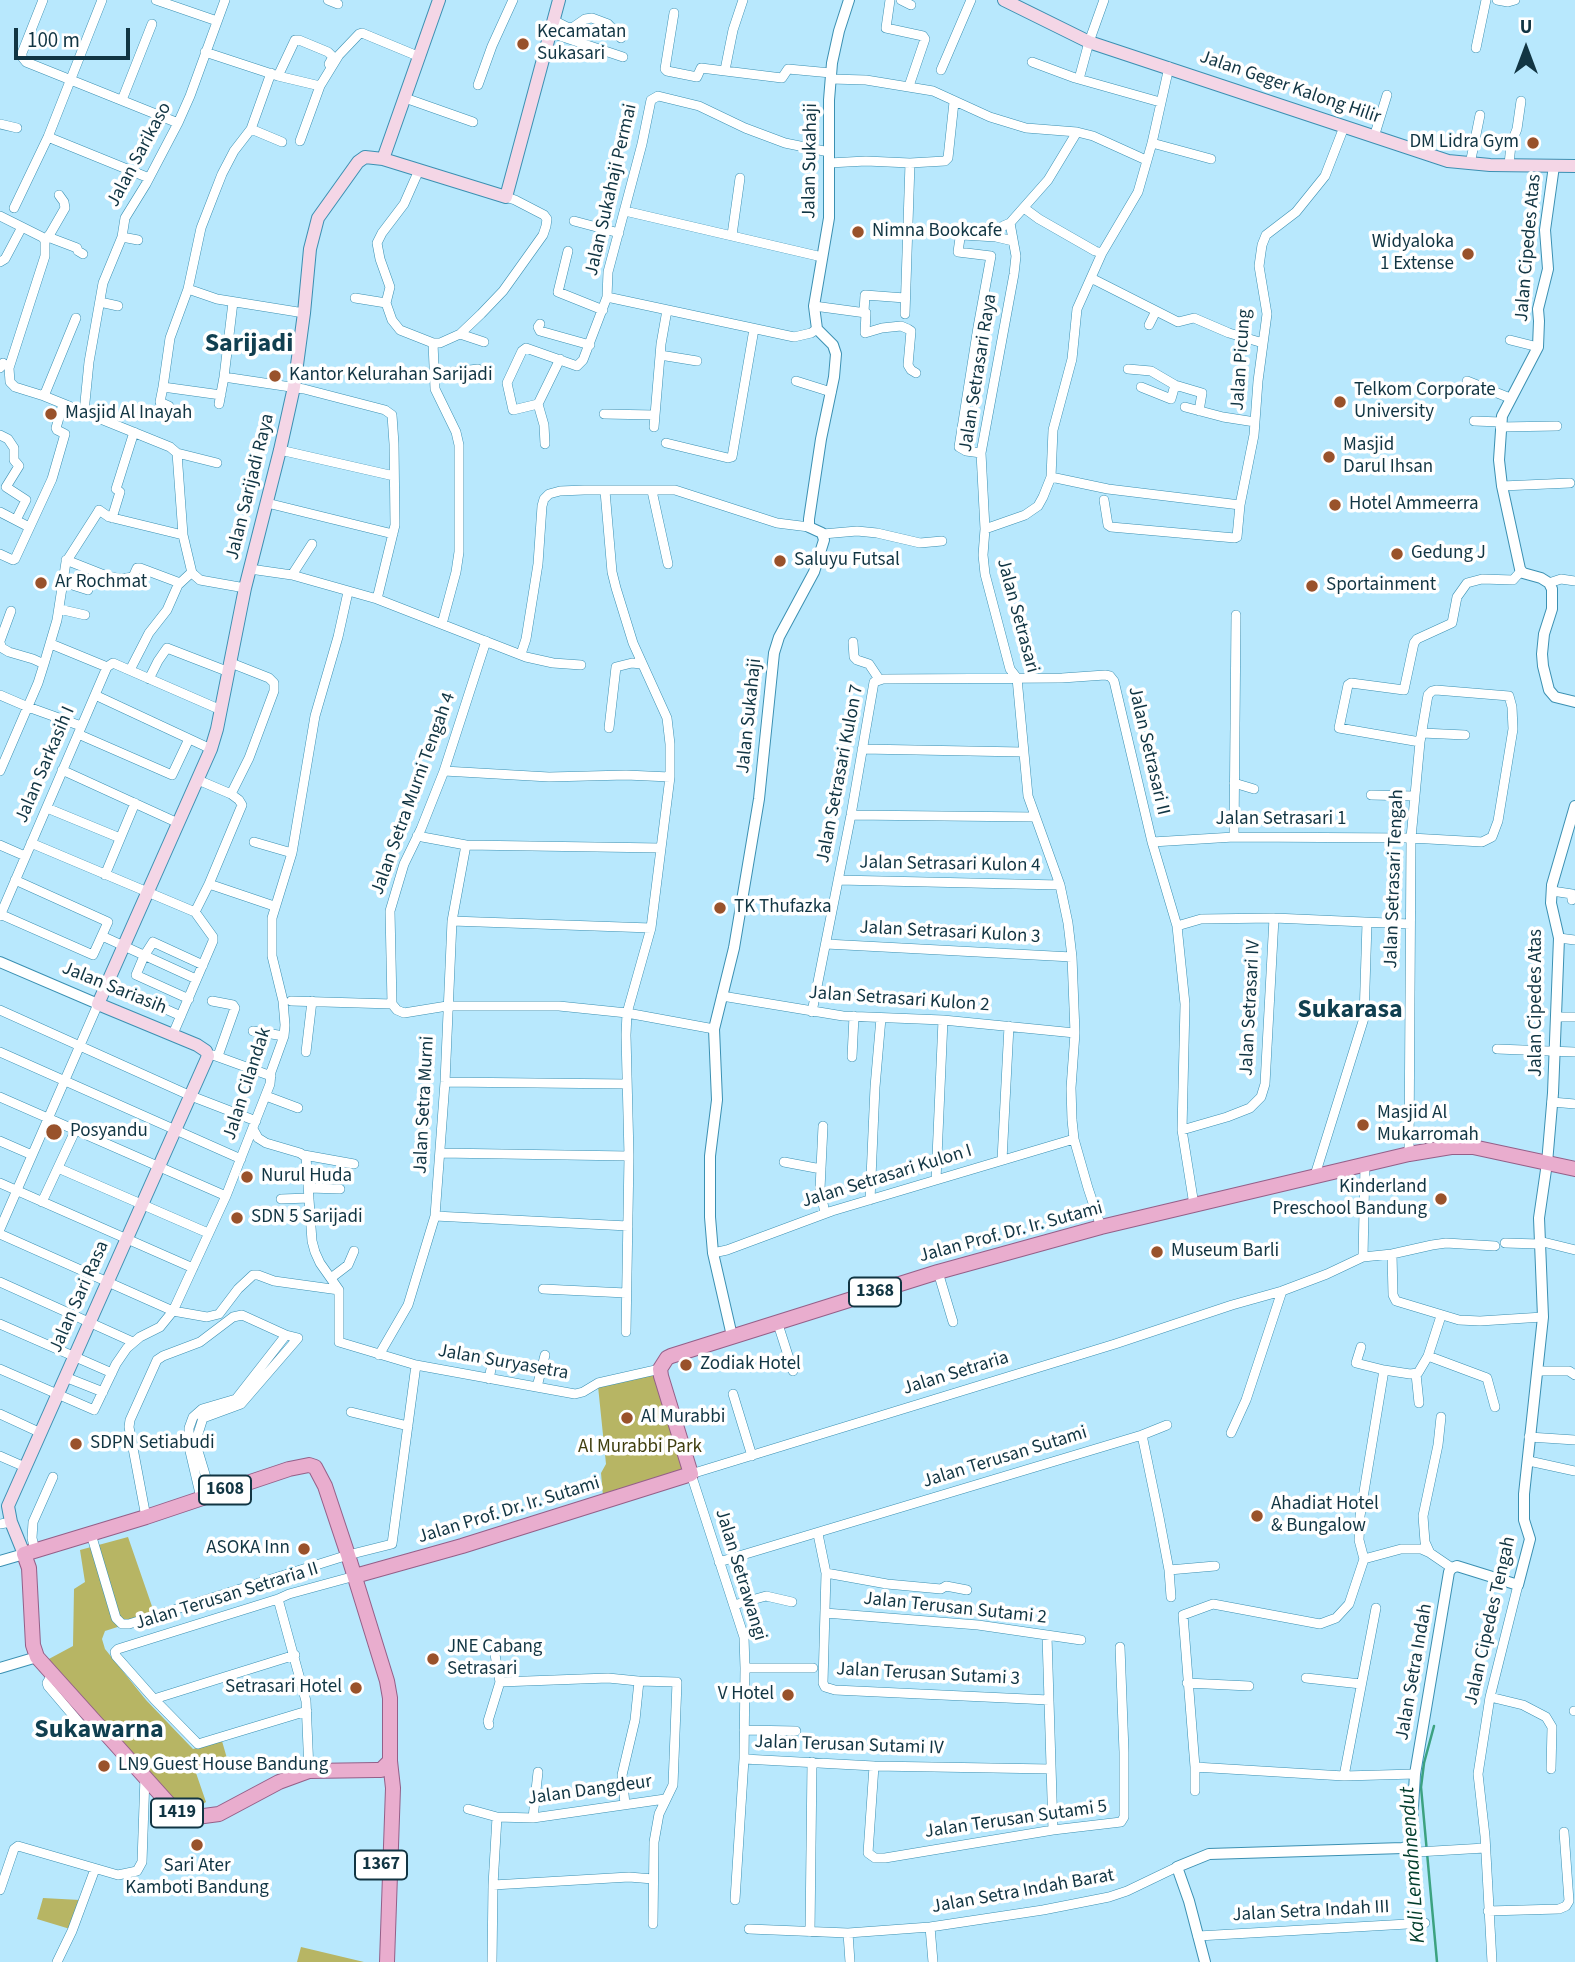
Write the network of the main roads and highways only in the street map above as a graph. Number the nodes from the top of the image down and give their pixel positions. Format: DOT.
graph roads {
  1 [pos="439,0"];
  2 [pos="1004,0"];
  3 [pos="556,1"];
  4 [pos="383,159"];
  5 [pos="1575,166"];
  6 [pos="98,1004"];
  7 [pos="213,1055"];
  8 [pos="1575,1169"];
  9 [pos="4,1504"];
  10 [pos="5,1523"];
  11 [pos="29,1553"];
  12 [pos="355,1576"];
  13 [pos="390,1761"];
  14 [pos="376,1770"];
  15 [pos="378,1962"];
  16 [pos="387,1962"];
  1 -- 4 [label="main road"];
  2 -- 5 [label="main road, Jalan Geger Kalong Hilir"];
  3 -- 4 [label="main road"];
  4 -- 6 [label="main road, Jalan Sarijadi Raya"];
  6 -- 7 [label="main road, Jalan Sariasih"];
  7 -- 9 [label="main road, Jalan Sari Rasa"];
  8 -- 12 [label="main road, Jalan Prof. Dr. Ir. Sutami / 1368"];
  9 -- 10 [label="main road, Jalan Sari Rasa"];
  10 -- 11 [label="main road, Jalan Sari Rasa"];
  11 -- 12 [label="main road, 1608"];
  11 -- 14 [label="main road, 1419"];
  12 -- 13 [label="main road, 1367"];
  13 -- 14 [label="main road"];
  13 -- 16 [label="main road, 1367"];
  14 -- 15 [label="main road, 1367"];
}
